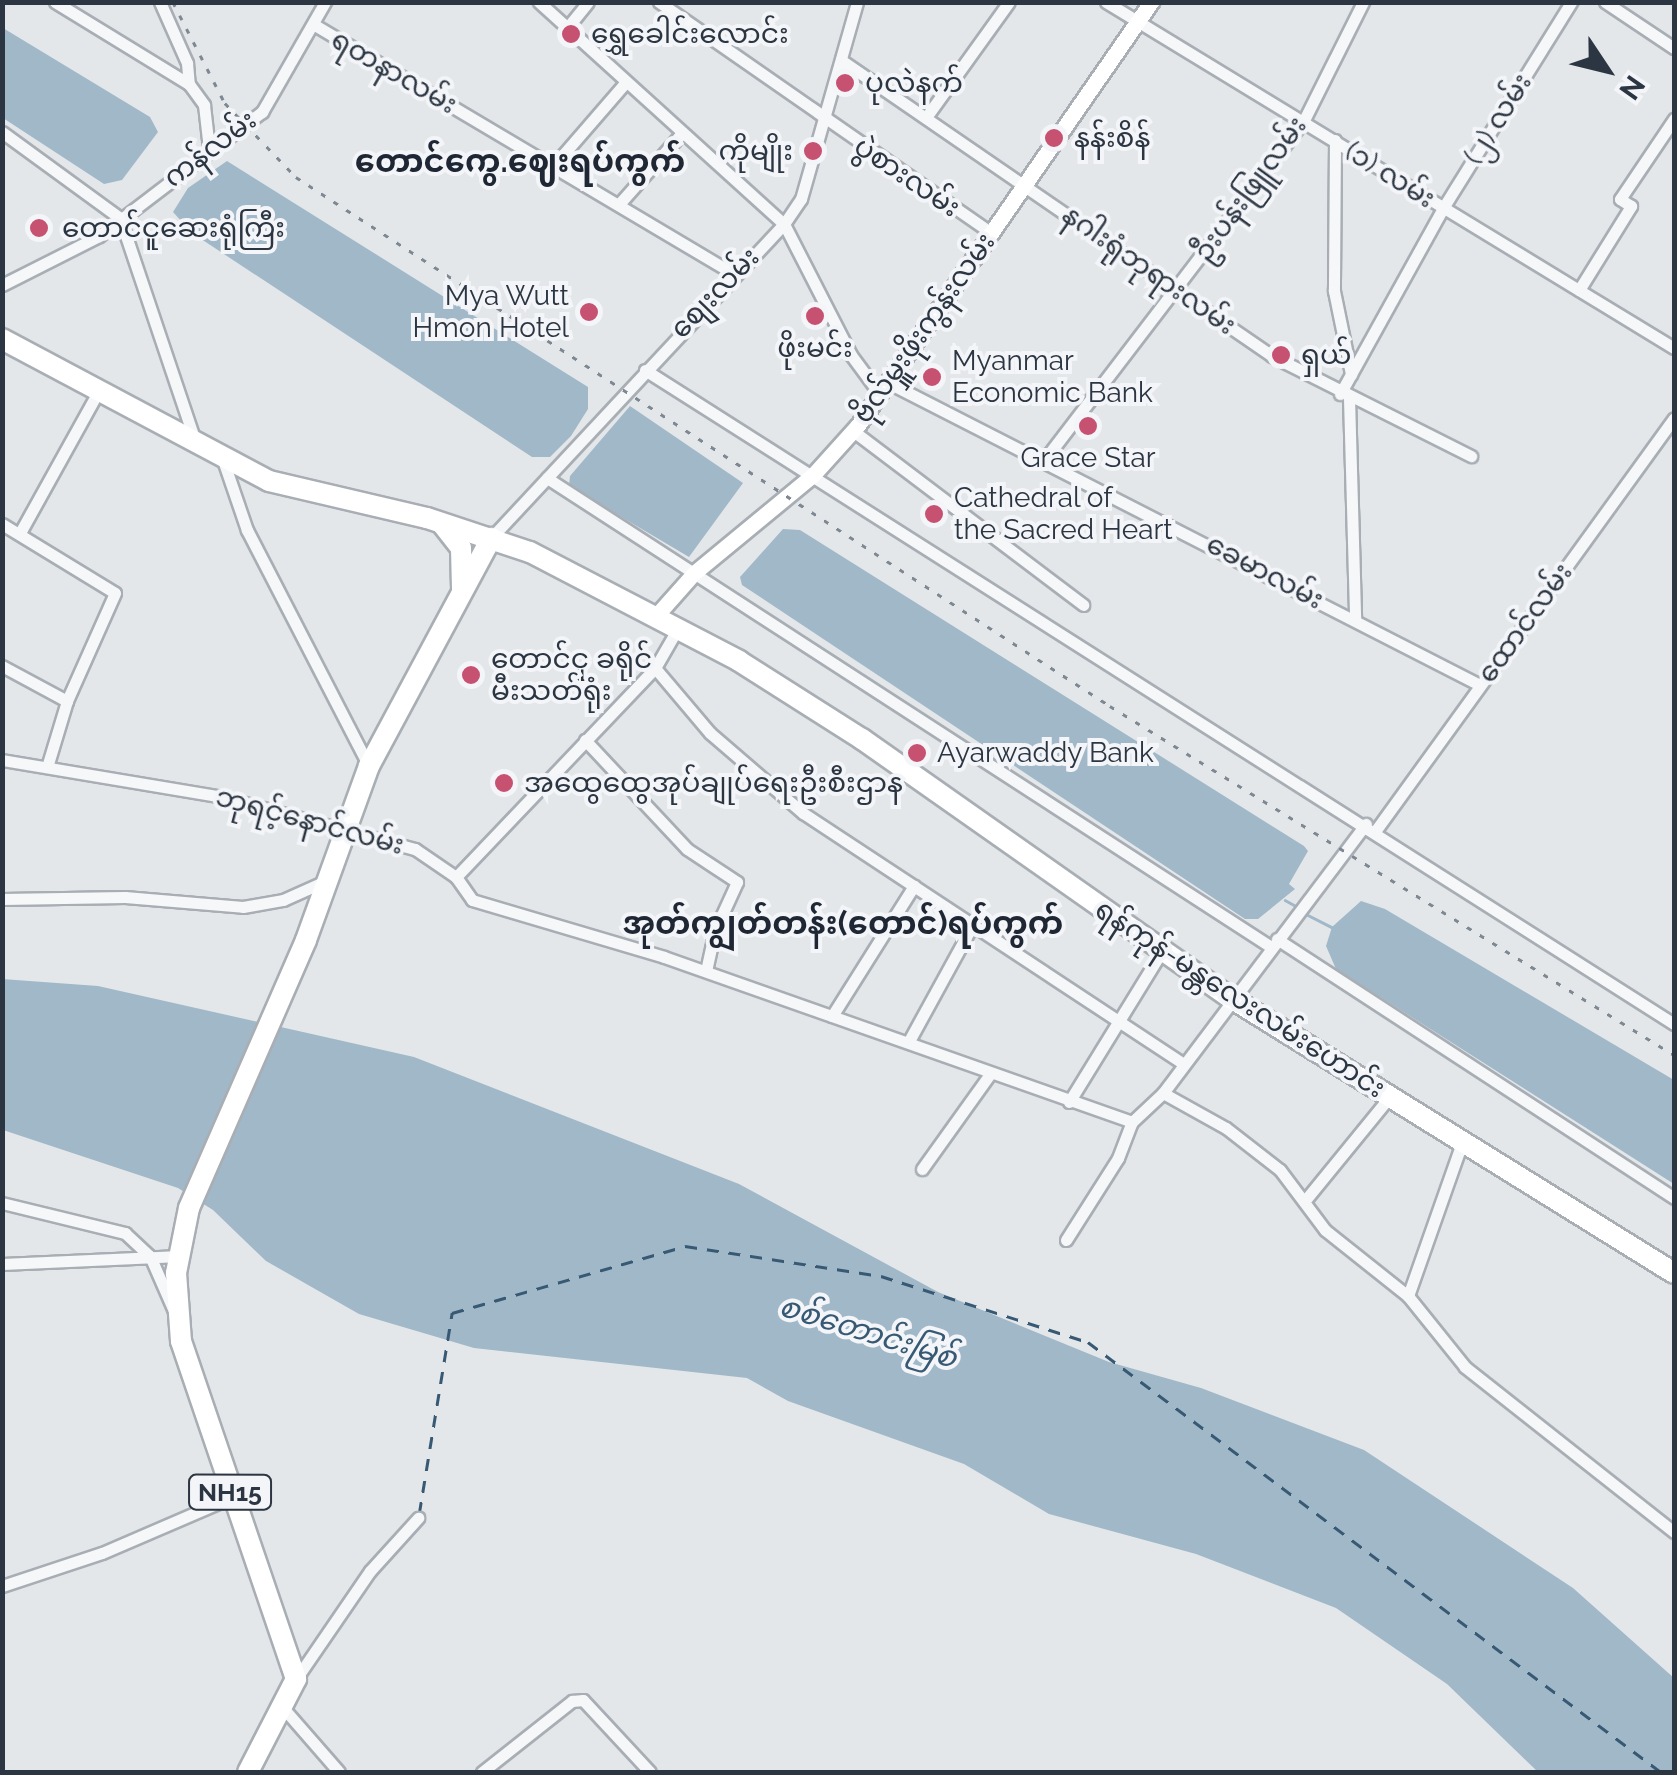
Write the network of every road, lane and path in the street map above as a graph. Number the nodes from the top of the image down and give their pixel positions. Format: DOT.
graph roads {
  1 [pos="54,2"];
  2 [pos="160,2"];
  3 [pos="325,2"];
  4 [pos="540,2"];
  5 [pos="588,2"];
  6 [pos="659,2"];
  7 [pos="857,2"];
  8 [pos="1010,2"];
  9 [pos="1106,2"];
  10 [pos="1151,2"];
  11 [pos="1363,2"];
  12 [pos="1571,2"];
  13 [pos="1605,2"];
  14 [pos="1138,22"];
  15 [pos="313,24"];
  16 [pos="567,28"];
  17 [pos="1674,48"];
  18 [pos="841,60"];
  19 [pos="626,82"];
  20 [pos="189,84"];
  21 [pos="927,116"];
  22 [pos="1674,119"];
  23 [pos="1304,120"];
  24 [pos="824,121"];
  25 [pos="2,132"];
  26 [pos="682,133"];
  27 [pos="1334,140"];
  28 [pos="209,149"];
  29 [pos="554,165"];
  30 [pos="1026,182"];
  31 [pos="620,204"];
  32 [pos="1443,208"];
  33 [pos="120,218"];
  34 [pos="784,224"];
  35 [pos="991,233"];
  36 [pos="732,273"];
  37 [pos="2,284"];
  38 [pos="1176,290"];
  39 [pos="1579,290"];
  40 [pos="2,339"];
  41 [pos="1674,348"];
  42 [pos="644,370"];
  43 [pos="1351,374"];
  44 [pos="883,388"];
  45 [pos="98,392"];
  46 [pos="1345,396"];
  47 [pos="1674,418"];
  48 [pos="852,430"];
  49 [pos="196,445"];
  50 [pos="1472,456"];
  51 [pos="1045,459"];
  52 [pos="223,460"];
  53 [pos="812,476"];
  54 [pos="548,478"];
  55 [pos="442,523"];
  56 [pos="9,530"];
  57 [pos="491,538"];
  58 [pos="515,546"];
  59 [pos="694,572"];
  60 [pos="459,605"];
  61 [pos="1082,606"];
  62 [pos="655,617"];
  63 [pos="1355,619"];
  64 [pos="678,628"];
  65 [pos="2,666"];
  66 [pos="655,668"];
  67 [pos="1480,685"];
  68 [pos="67,701"];
  69 [pos="585,740"];
  70 [pos="2,760"];
  71 [pos="48,764"];
  72 [pos="369,766"];
  73 [pos="1371,827"];
  74 [pos="347,829"];
  75 [pos="456,876"];
  76 [pos="329,880"];
  77 [pos="914,886"];
  78 [pos="2,899"];
  79 [pos="973,924"];
  80 [pos="1274,943"];
  81 [pos="1162,951"];
  82 [pos="706,971"];
  83 [pos="1232,998"];
  84 [pos="832,1016"];
  85 [pos="1117,1021"];
  86 [pos="1674,1024"];
  87 [pos="908,1041"];
  88 [pos="1184,1064"];
  89 [pos="990,1074"];
  90 [pos="1163,1093"];
  91 [pos="1390,1095"];
  92 [pos="1070,1102"];
  93 [pos="1132,1122"];
  94 [pos="1463,1140"];
  95 [pos="922,1169"];
  96 [pos="1307,1198"];
  97 [pos="1674,1198"];
  98 [pos="2,1204"];
  99 [pos="1066,1240"];
  100 [pos="150,1256"];
  101 [pos="180,1256"];
  102 [pos="2,1264"];
  103 [pos="1674,1273"];
  104 [pos="1408,1296"];
  105 [pos="180,1324"];
  106 [pos="232,1498"];
  107 [pos="418,1518"];
  108 [pos="1674,1532"];
  109 [pos="2,1586"];
  110 [pos="296,1680"];
  111 [pos="285,1710"];
  112 [pos="248,1772"];
  113 [pos="339,1772"];
  114 [pos="482,1772"];
  115 [pos="650,1772"];
  1 -- 20 [label="street"];
  2 -- 20 [label="street"];
  3 -- 15 [label="street, ကန်လမ်း"];
  4 -- 16 [label="street"];
  5 -- 16 [label="street"];
  6 -- 24 [label="street, ပွဲစားလမ်း"];
  7 -- 18 [label="street, စျေးလမ်း"];
  8 -- 21 [label="street"];
  9 -- 14 [label="street, (၁) လမ်း"];
  10 -- 14 [label="street, ဗိုလ်မှူးဖိုးကွန်းလမ်း"];
  11 -- 23 [label="street, ဦးပန်းဖြူလမ်း"];
  12 -- 32 [label="street, (၂) လမ်း"];
  13 -- 17 [label="street"];
  14 -- 23 [label="street, (၁) လမ်း"];
  14 -- 30 [label="street, ဗိုလ်မှူးဖိုးကွန်းလမ်း"];
  15 -- 28 [label="street, ကန်လမ်း"];
  15 -- 29 [label="street, ရတနာလမ်း"];
  16 -- 19 [label="street"];
  18 -- 21 [label="street, နဂါးရုံဘုရားလမ်း"];
  18 -- 24 [label="street, စျေးလမ်း"];
  19 -- 26 [label="street"];
  19 -- 29 [label="street"];
  20 -- 28 [label="street"];
  21 -- 30 [label="street, နဂါးရုံဘုရားလမ်း"];
  22 -- 39 [label="street"];
  23 -- 27 [label="street, (၁) လမ်း"];
  23 -- 38 [label="street, ဦးပန်းဖြူလမ်း"];
  24 -- 34 [label="street, စျေးလမ်း"];
  24 -- 35 [label="street, ပွဲစားလမ်း"];
  25 -- 33 [label="street"];
  26 -- 31 [label="street"];
  26 -- 34 [label="street"];
  27 -- 32 [label="street, (၁) လမ်း"];
  27 -- 43 [label="street"];
  28 -- 33 [label="street, ကန်လမ်း"];
  29 -- 31 [label="street, ရတနာလမ်း"];
  30 -- 35 [label="street, ဗိုလ်မှူးဖိုးကွန်းလမ်း"];
  30 -- 38 [label="street, နဂါးရုံဘုရားလမ်း"];
  31 -- 36 [label="street, ရတနာလမ်း"];
  32 -- 39 [label="street, (၁) လမ်း"];
  32 -- 43 [label="street, (၂) လမ်း"];
  33 -- 37 [label="street, ကန်လမ်း"];
  33 -- 49 [label="street"];
  34 -- 36 [label="street, စျေးလမ်း"];
  34 -- 44 [label="street"];
  35 -- 44 [label="street, ဗိုလ်မှူးဖိုးကွန်းလမ်း"];
  36 -- 42 [label="street, စျေးလမ်း"];
  38 -- 46 [label="street, နဂါးရုံဘုရားလမ်း"];
  38 -- 51 [label="street, ဦးပန်းဖြူလမ်း"];
  39 -- 41 [label="street, (၁) လမ်း"];
  40 -- 45 [label="highway, ရန်ကုန်-မန္တလေးလမ်းဟောင်း"];
  42 -- 53 [label="street"];
  42 -- 54 [label="street, စျေးလမ်း"];
  43 -- 46 [label="street, (၂) လမ်း"];
  44 -- 48 [label="street, ဗိုလ်မှူးဖိုးကွန်းလမ်း"];
  44 -- 51 [label="street, ခေမာလမ်း"];
  45 -- 49 [label="highway, ရန်ကုန်-မန္တလေးလမ်းဟောင်း"];
  45 -- 56 [label="street"];
  46 -- 50 [label="street, နဂါးရုံဘုရားလမ်း"];
  46 -- 63 [label="street"];
  47 -- 67 [label="street, ထောင်လမ်း"];
  48 -- 53 [label="street, ဗိုလ်မှူးဖိုးကွန်းလမ်း"];
  48 -- 61 [label="street"];
  49 -- 52 [label="highway, ရန်ကုန်-မန္တလေးလမ်းဟောင်း"];
  51 -- 63 [label="street, ခေမာလမ်း"];
  52 -- 55 [label="highway, ရန်ကုန်-မန္တလေးလမ်းဟောင်း"];
  52 -- 72 [label="street"];
  53 -- 59 [label="street, ဗိုလ်မှူးဖိုးကွန်းလမ်း"];
  53 -- 73 [label="street"];
  54 -- 57 [label="street, စျေးလမ်း"];
  54 -- 59 [label="street"];
  55 -- 57 [label="highway, ရန်ကုန်-မန္တလေးလမ်းဟောင်း"];
  55 -- 60 [label="highway"];
  56 -- 68 [label="street"];
  57 -- 58 [label="highway, ရန်ကုန်-မန္တလေးလမ်းဟောင်း"];
  57 -- 60 [label="highway, NH15"];
  58 -- 60 [label="highway"];
  58 -- 62 [label="highway, ရန်ကုန်-မန္တလေးလမ်းဟောင်း"];
  59 -- 62 [label="street, ဗိုလ်မှူးဖိုးကွန်းလမ်း"];
  59 -- 80 [label="street"];
  60 -- 72 [label="highway, NH15"];
  62 -- 64 [label="highway, ရန်ကုန်-မန္တလေးလမ်းဟောင်း"];
  63 -- 67 [label="street, ခေမာလမ်း"];
  64 -- 66 [label="street"];
  64 -- 81 [label="highway, ရန်ကုန်-မန္တလေးလမ်းဟောင်း"];
  65 -- 68 [label="street"];
  66 -- 69 [label="street"];
  66 -- 77 [label="street"];
  67 -- 73 [label="street, ထောင်လမ်း"];
  68 -- 71 [label="street"];
  69 -- 75 [label="street"];
  69 -- 82 [label="street"];
  70 -- 71 [label="street, ဘုရင့်နောင်လမ်း"];
  71 -- 74 [label="street, ဘုရင့်နောင်လမ်း"];
  72 -- 74 [label="highway, NH15"];
  73 -- 80 [label="street, ထောင်လမ်း"];
  73 -- 86 [label="street"];
  74 -- 75 [label="street, ဘုရင့်နောင်လမ်း"];
  74 -- 76 [label="highway, NH15"];
  75 -- 82 [label="street, ဘုရင့်နောင်လမ်း"];
  76 -- 78 [label="street"];
  76 -- 101 [label="highway, NH15"];
  77 -- 79 [label="street"];
  77 -- 84 [label="street"];
  79 -- 85 [label="street"];
  79 -- 87 [label="street"];
  80 -- 83 [label="street, ထောင်လမ်း"];
  80 -- 97 [label="street"];
  81 -- 83 [label="highway, ရန်ကုန်-မန္တလေးလမ်းဟောင်း"];
  81 -- 85 [label="street"];
  82 -- 84 [label="street, ဘုရင့်နောင်လမ်း"];
  83 -- 88 [label="street, ထောင်လမ်း"];
  83 -- 91 [label="highway, ရန်ကုန်-မန္တလေးလမ်းဟောင်း"];
  84 -- 87 [label="street, ဘုရင့်နောင်လမ်း"];
  85 -- 88 [label="street"];
  85 -- 92 [label="street"];
  87 -- 89 [label="street, ဘုရင့်နောင်လမ်း"];
  88 -- 90 [label="street, ထောင်လမ်း"];
  89 -- 92 [label="street, ဘုရင့်နောင်လမ်း"];
  89 -- 95 [label="street"];
  90 -- 93 [label="street, ထောင်လမ်း"];
  90 -- 96 [label="street"];
  91 -- 94 [label="highway, ရန်ကုန်-မန္တလေးလမ်းဟောင်း"];
  91 -- 96 [label="street"];
  92 -- 93 [label="street, ဘုရင့်နောင်လမ်း"];
  93 -- 99 [label="street"];
  94 -- 103 [label="highway, ရန်ကုန်-မန္တလေးလမ်းဟောင်း"];
  94 -- 104 [label="street"];
  96 -- 104 [label="street"];
  98 -- 100 [label="street"];
  100 -- 101 [label="street"];
  100 -- 102 [label="street"];
  100 -- 105 [label="street"];
  101 -- 105 [label="highway, NH15"];
  104 -- 108 [label="street"];
  105 -- 106 [label="highway, NH15"];
  106 -- 109 [label="street"];
  106 -- 110 [label="highway, NH15"];
  107 -- 110 [label="street"];
  110 -- 111 [label="highway"];
  111 -- 112 [label="highway"];
  111 -- 113 [label="street"];
  114 -- 115 [label="street"];
}
